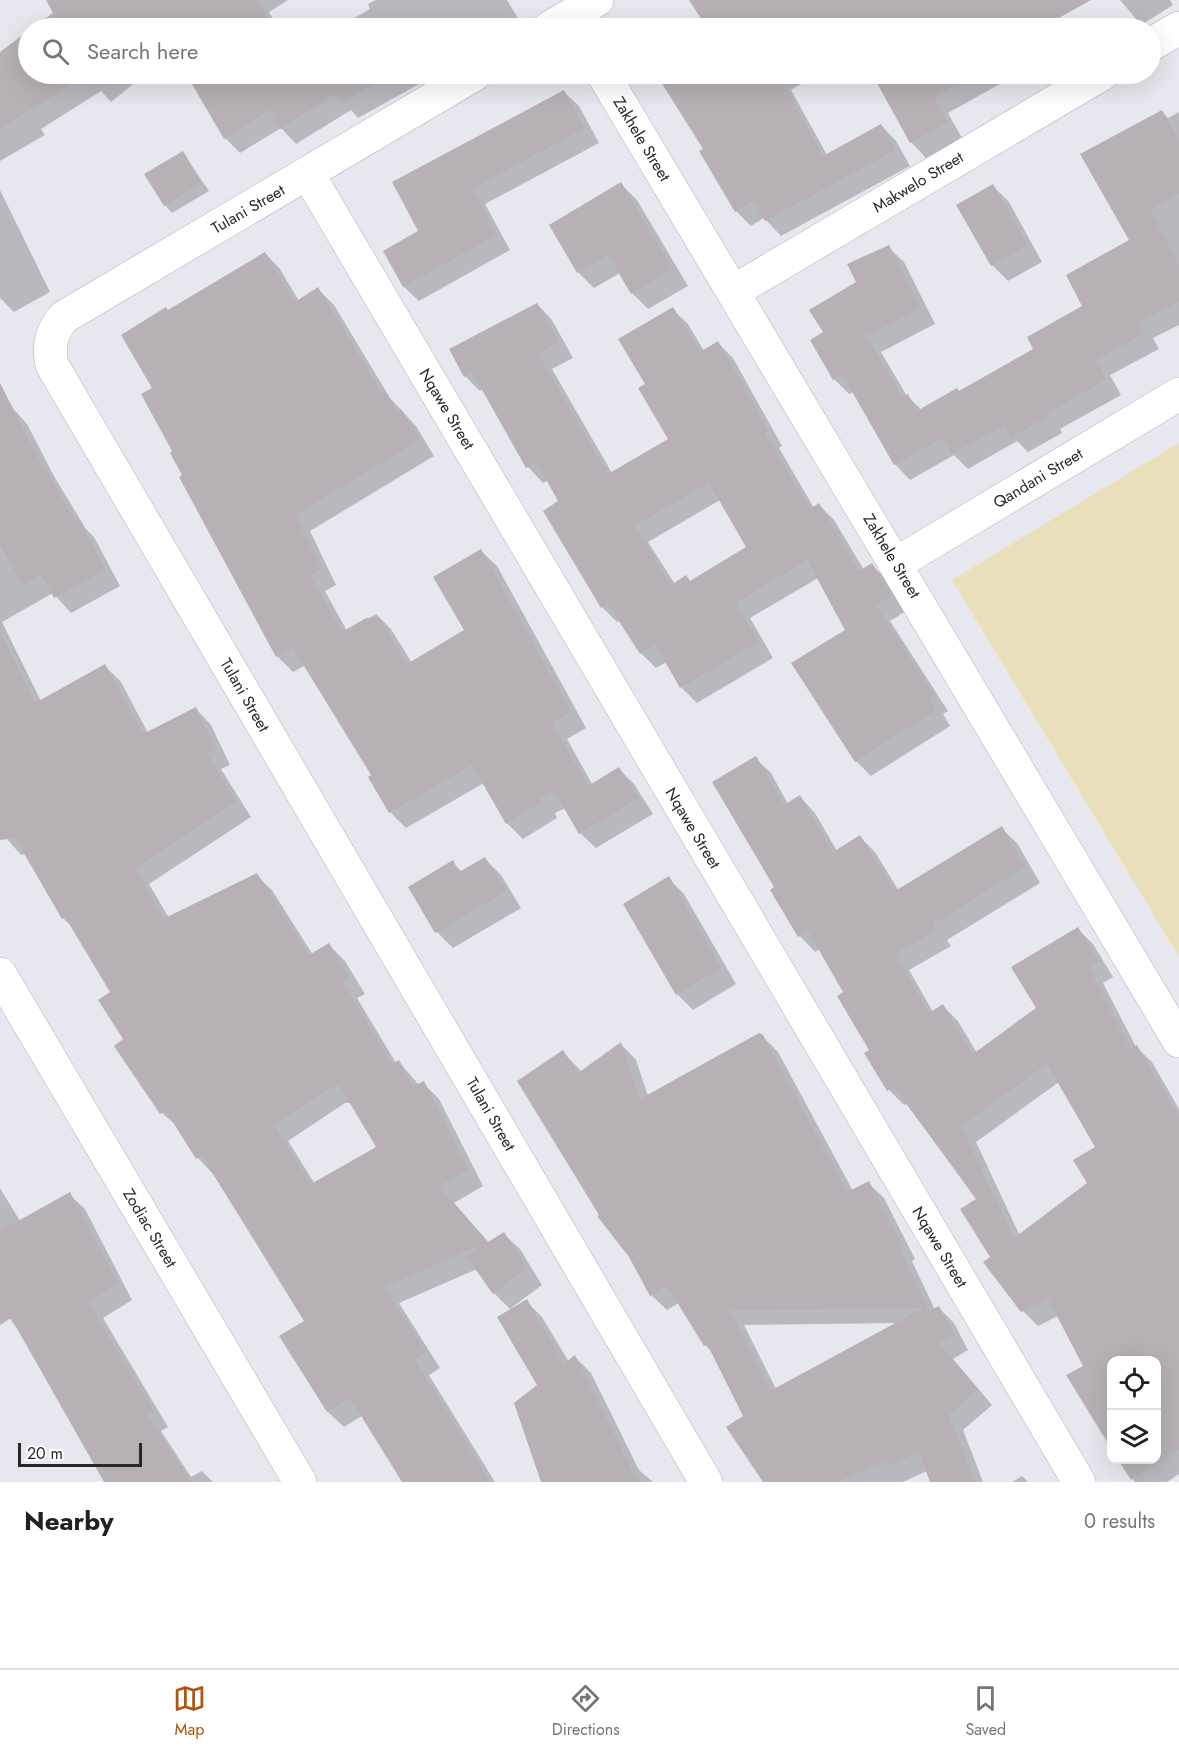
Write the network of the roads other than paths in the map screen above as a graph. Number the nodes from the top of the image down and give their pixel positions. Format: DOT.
graph roads {
  1 [pos="597,0"];
  2 [pos="563,18"];
  3 [pos="1179,28"];
  4 [pos="1161,39"];
  5 [pos="457,84"];
  6 [pos="609,84"];
  7 [pos="1085,84"];
  8 [pos="308,174"];
  9 [pos="734,291"];
  10 [pos="1179,394"];
  11 [pos="897,563"];
  12 [pos="0,975"];
  13 [pos="1179,1041"];
  14 [pos="300,1482"];
  15 [pos="706,1482"];
  16 [pos="1079,1482"];
  1 -- 2 [label="street"];
  3 -- 4 [label="street"];
  5 -- 8 [label="street, Tulani Street"];
  6 -- 9 [label="street, Zakhele Street"];
  7 -- 9 [label="street, Makwelo Street"];
  8 -- 15 [label="street, Tulani Street"];
  8 -- 16 [label="street, Nqawe Street"];
  9 -- 11 [label="street, Zakhele Street"];
  10 -- 11 [label="street, Qandani Street"];
  11 -- 13 [label="street, Zakhele Street"];
  12 -- 14 [label="street, Zodiac Street"];
}
